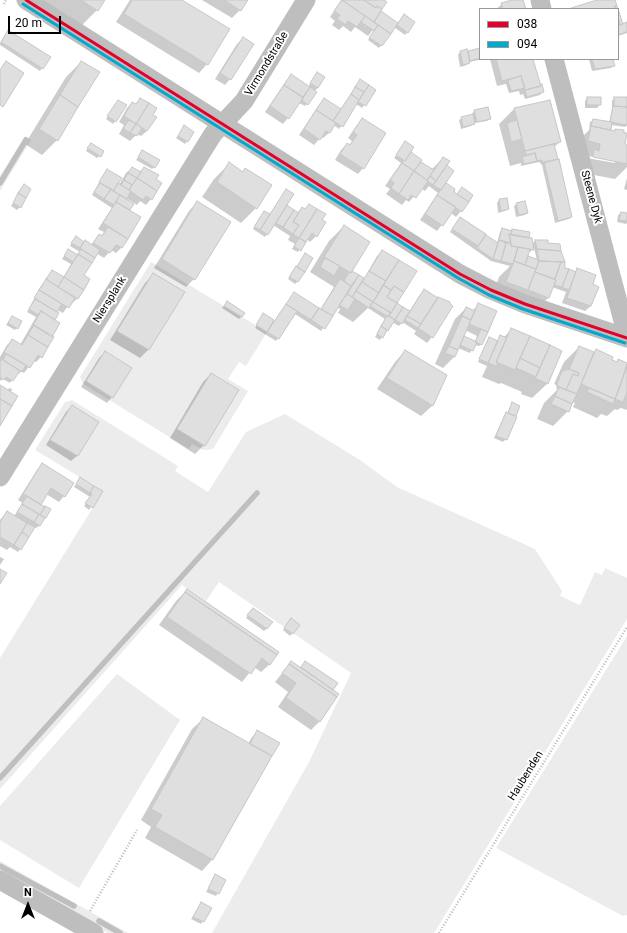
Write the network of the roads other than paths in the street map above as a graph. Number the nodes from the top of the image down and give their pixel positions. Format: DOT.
graph roads {
  1 [pos="26,0"];
  2 [pos="306,0"];
  3 [pos="554,60"];
  4 [pos="222,124"];
  5 [pos="627,337"];
  6 [pos="0,477"];
  7 [pos="0,880"];
  8 [pos="88,929"];
  1 -- 4 [label="street"];
  2 -- 4 [label="street, Virmondstraße"];
  3 -- 5 [label="street, Steene Dyk"];
  4 -- 5 [label="street"];
  4 -- 6 [label="street, Niersplank"];
  7 -- 8 [label="street"];
}
